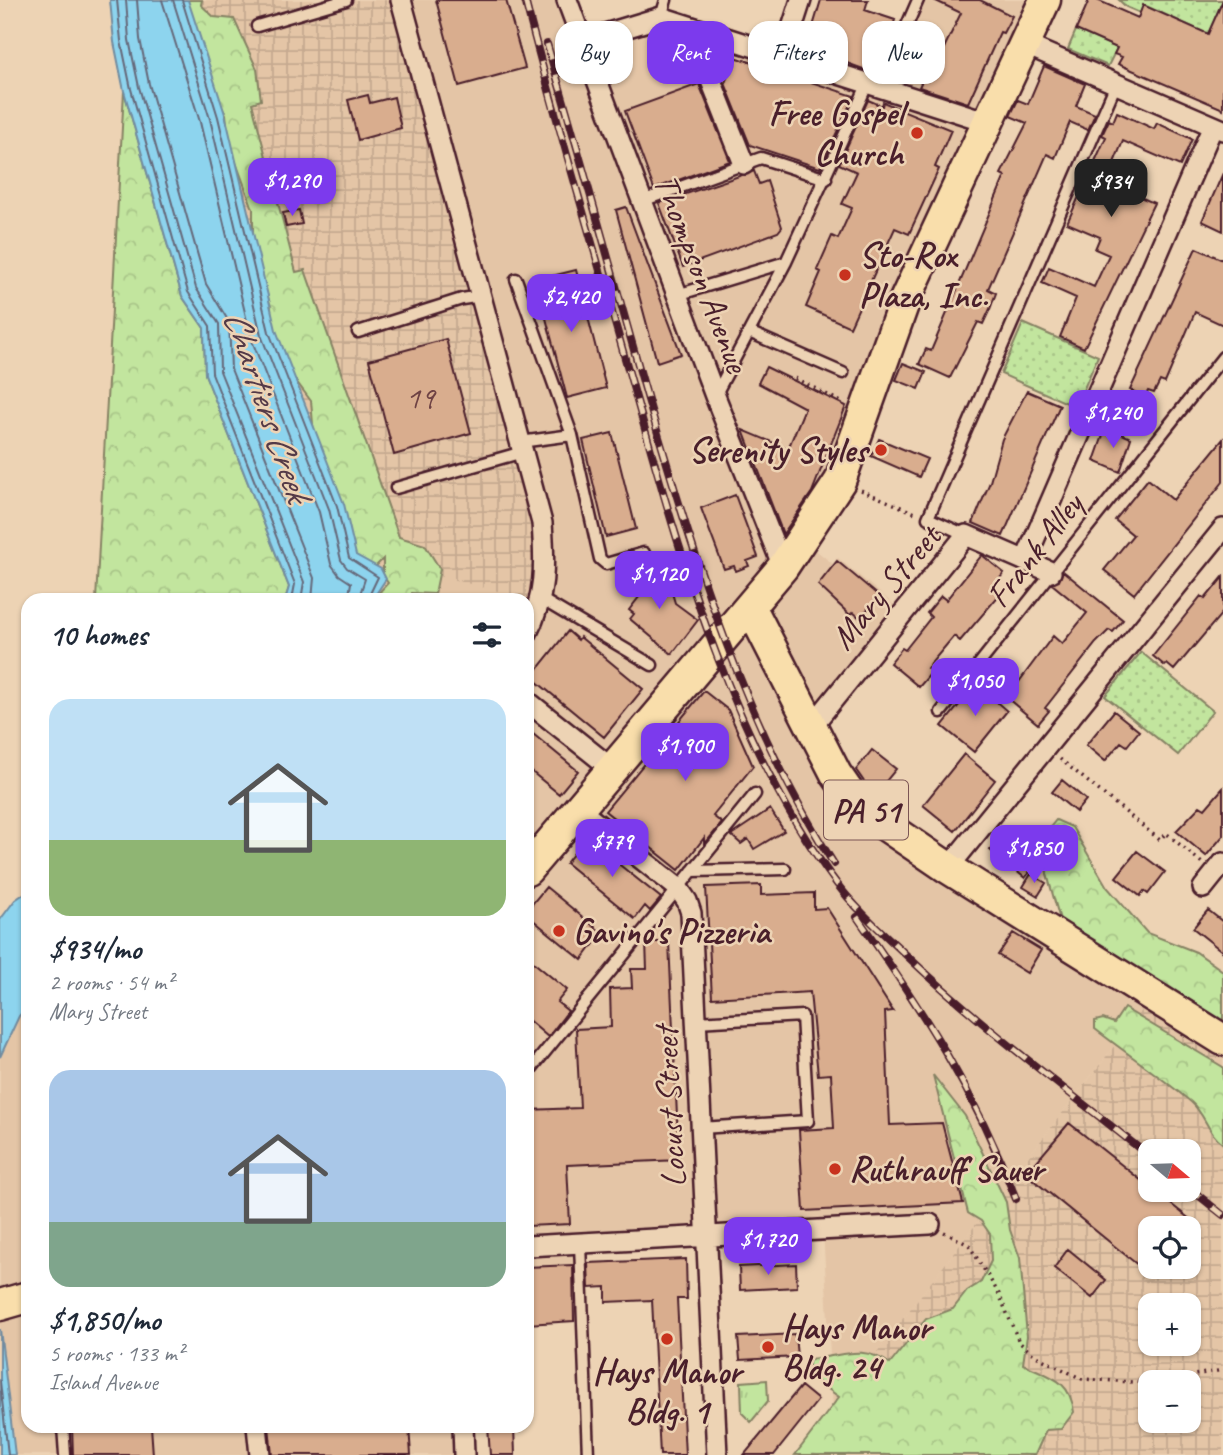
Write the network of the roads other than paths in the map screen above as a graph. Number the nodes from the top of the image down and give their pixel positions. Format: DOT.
graph roads {
  1 [pos="346,0"];
  2 [pos="401,0"];
  3 [pos="567,0"];
  4 [pos="801,0"];
  5 [pos="918,0"];
  6 [pos="1045,0"];
  7 [pos="664,9"];
  8 [pos="575,21"];
  9 [pos="633,21"];
  10 [pos="685,21"];
  11 [pos="794,21"];
  12 [pos="257,26"];
  13 [pos="1024,44"];
  14 [pos="848,77"];
  15 [pos="598,84"];
  16 [pos="712,84"];
  17 [pos="1116,84"];
  18 [pos="874,85"];
  19 [pos="985,121"];
  20 [pos="1218,128"];
  21 [pos="744,164"];
  22 [pos="826,179"];
  23 [pos="642,201"];
  24 [pos="786,262"];
  25 [pos="516,279"];
  26 [pos="677,295"];
  27 [pos="481,296"];
  28 [pos="358,332"];
  29 [pos="749,332"];
  30 [pos="1223,357"];
  31 [pos="843,373"];
  32 [pos="715,396"];
  33 [pos="572,435"];
  34 [pos="521,447"];
  35 [pos="396,488"];
  36 [pos="1223,529"];
  37 [pos="966,535"];
  38 [pos="644,553"];
  39 [pos="1025,561"];
  40 [pos="783,567"];
  41 [pos="1052,572"];
  42 [pos="541,598"];
  43 [pos="750,606"];
  44 [pos="534,616"];
  45 [pos="652,665"];
  46 [pos="534,707"];
  47 [pos="941,712"];
  48 [pos="811,726"];
  49 [pos="611,768"];
  50 [pos="755,793"];
  51 [pos="577,808"];
  52 [pos="534,861"];
  53 [pos="948,868"];
  54 [pos="785,869"];
  55 [pos="692,871"];
  56 [pos="678,888"];
  57 [pos="696,1022"];
  58 [pos="1223,1040"];
  59 [pos="534,1065"];
  60 [pos="701,1128"];
  61 [pos="930,1224"];
  62 [pos="707,1236"];
  63 [pos="580,1244"];
  64 [pos="534,1246"];
  65 [pos="21,1299"];
  66 [pos="0,1306"];
  67 [pos="63,1433"];
  68 [pos="258,1433"];
  69 [pos="463,1433"];
  70 [pos="65,1455"];
  71 [pos="260,1455"];
  72 [pos="464,1455"];
  73 [pos="588,1455"];
  74 [pos="718,1455"];
  1 -- 12 [label="lane"];
  2 -- 27 [label="street"];
  3 -- 8 [label="street, Thompson Avenue"];
  4 -- 11 [label="street"];
  5 -- 18 [label="lane"];
  6 -- 13 [label="main road"];
  7 -- 9 [label="street"];
  7 -- 10 [label="street"];
  13 -- 17 [label="street"];
  13 -- 19 [label="main road"];
  14 -- 18 [label="street"];
  15 -- 23 [label="street, Thompson Avenue"];
  16 -- 21 [label="street"];
  17 -- 20 [label="street"];
  17 -- 37 [label="lane"];
  18 -- 19 [label="street"];
  18 -- 22 [label="lane"];
  19 -- 40 [label="main road"];
  20 -- 39 [label="street"];
  21 -- 22 [label="lane"];
  21 -- 23 [label="lane"];
  22 -- 24 [label="lane"];
  23 -- 26 [label="street, Thompson Avenue"];
  24 -- 26 [label="lane"];
  24 -- 29 [label="lane"];
  25 -- 33 [label="lane"];
  26 -- 32 [label="street, Thompson Avenue"];
  27 -- 28 [label="lane"];
  27 -- 34 [label="street"];
  29 -- 31 [label="lane"];
  29 -- 32 [label="lane"];
  30 -- 41 [label="lane, Frank Alley"];
  32 -- 40 [label="street, Thompson Avenue"];
  33 -- 34 [label="lane"];
  33 -- 38 [label="lane"];
  34 -- 35 [label="lane"];
  34 -- 42 [label="street"];
  36 -- 53 [label="street"];
  37 -- 39 [label="street, Mary Street"];
  37 -- 48 [label="street, Mary Street"];
  39 -- 41 [label="street, Mary Street"];
  40 -- 43 [label="main road"];
  41 -- 47 [label="lane, Frank Alley"];
  42 -- 44 [label="street"];
  42 -- 45 [label="lane"];
  43 -- 48 [label="main road, PA 51"];
  43 -- 49 [label="main road"];
  46 -- 49 [label="street"];
  48 -- 53 [label="main road, PA 51"];
  49 -- 51 [label="main road"];
  50 -- 55 [label="lane"];
  51 -- 52 [label="main road"];
  51 -- 56 [label="street, Locust Street"];
  53 -- 58 [label="main road, PA 51"];
  54 -- 55 [label="lane"];
  55 -- 56 [label="lane"];
  56 -- 57 [label="street, Locust Street"];
  56 -- 59 [label="lane"];
  57 -- 60 [label="street, Locust Street"];
  57 -- 60 [label="lane"];
  60 -- 62 [label="street, Locust Street"];
  61 -- 62 [label="street"];
  62 -- 63 [label="street"];
  62 -- 74 [label="street, Locust Street"];
  63 -- 64 [label="street"];
  63 -- 73 [label="lane"];
  65 -- 66 [label="main road"];
  67 -- 70 [label="lane"];
  68 -- 71 [label="street"];
  69 -- 72 [label="street"];
}
